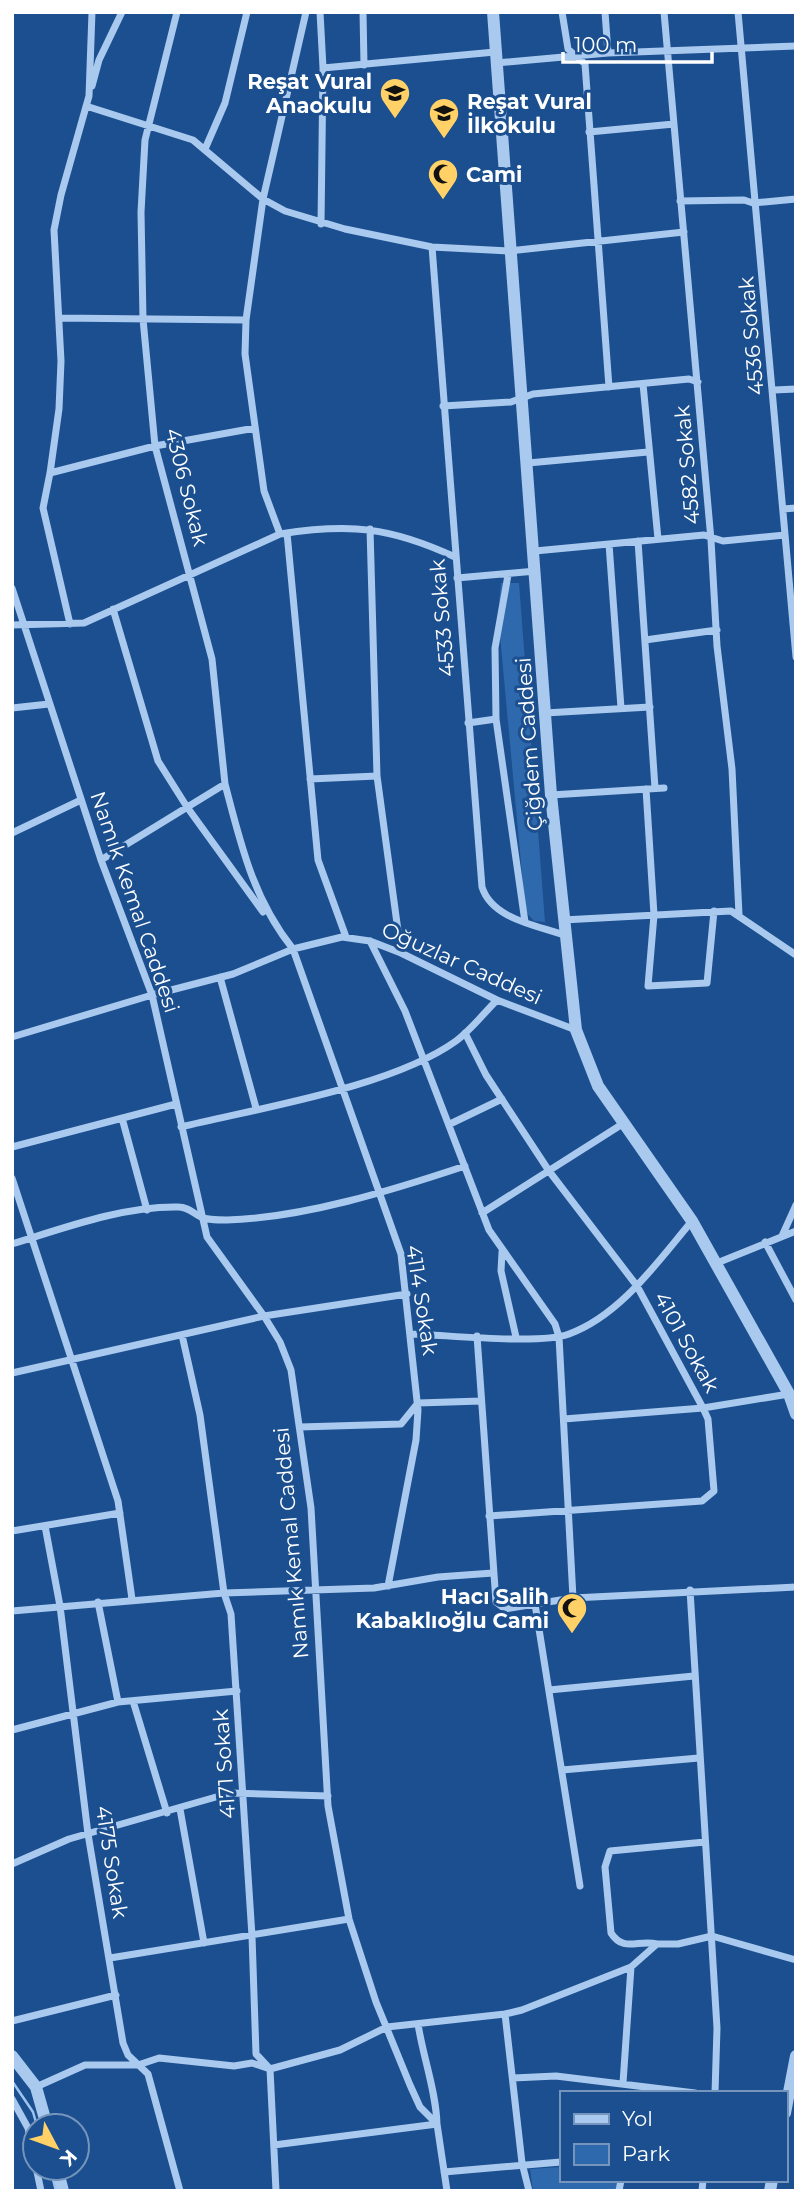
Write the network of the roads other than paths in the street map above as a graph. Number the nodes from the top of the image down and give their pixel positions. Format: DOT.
graph roads {
  1 [pos="92,12"];
  2 [pos="122,12"];
  3 [pos="177,12"];
  4 [pos="247,12"];
  5 [pos="306,12"];
  6 [pos="320,12"];
  7 [pos="363,12"];
  8 [pos="493,12"];
  9 [pos="562,12"];
  10 [pos="605,12"];
  11 [pos="664,12"];
  12 [pos="738,12"];
  13 [pos="796,46"];
  14 [pos="740,48"];
  15 [pos="668,50"];
  16 [pos="608,53"];
  17 [pos="577,56"];
  18 [pos="496,58"];
  19 [pos="364,65"];
  20 [pos="323,68"];
  21 [pos="89,96"];
  22 [pos="86,106"];
  23 [pos="674,124"];
  24 [pos="148,125"];
  25 [pos="589,132"];
  26 [pos="205,149"];
  27 [pos="262,199"];
  28 [pos="796,199"];
  29 [pos="680,201"];
  30 [pos="752,203"];
  31 [pos="321,224"];
  32 [pos="684,232"];
  33 [pos="597,242"];
  34 [pos="432,247"];
  35 [pos="509,251"];
  36 [pos="60,318"];
  37 [pos="143,319"];
  38 [pos="246,320"];
  39 [pos="698,382"];
  40 [pos="643,384"];
  41 [pos="609,387"];
  42 [pos="796,389"];
  43 [pos="774,390"];
  44 [pos="523,399"];
  45 [pos="443,406"];
  46 [pos="255,428"];
  47 [pos="155,446"];
  48 [pos="648,452"];
  49 [pos="528,463"];
  50 [pos="50,472"];
  51 [pos="796,508"];
  52 [pos="783,509"];
  53 [pos="370,529"];
  54 [pos="284,534"];
  55 [pos="785,535"];
  56 [pos="657,539"];
  57 [pos="711,540"];
  58 [pos="638,541"];
  59 [pos="609,544"];
  60 [pos="535,551"];
  61 [pos="455,557"];
  62 [pos="536,571"];
  63 [pos="190,574"];
  64 [pos="508,575"];
  65 [pos="457,578"];
  66 [pos="12,588"];
  67 [pos="113,609"];
  68 [pos="22,624"];
  69 [pos="70,624"];
  70 [pos="12,625"];
  71 [pos="717,631"];
  72 [pos="645,640"];
  73 [pos="796,657"];
  74 [pos="49,704"];
  75 [pos="650,706"];
  76 [pos="12,708"];
  77 [pos="621,708"];
  78 [pos="545,713"];
  79 [pos="496,719"];
  80 [pos="468,723"];
  81 [pos="377,776"];
  82 [pos="310,779"];
  83 [pos="225,784"];
  84 [pos="655,788"];
  85 [pos="664,788"];
  86 [pos="646,789"];
  87 [pos="551,796"];
  88 [pos="81,800"];
  89 [pos="187,807"];
  90 [pos="12,833"];
  91 [pos="101,860"];
  92 [pos="713,911"];
  93 [pos="654,915"];
  94 [pos="739,915"];
  95 [pos="270,920"];
  96 [pos="563,920"];
  97 [pos="525,922"];
  98 [pos="564,935"];
  99 [pos="346,937"];
  100 [pos="370,941"];
  101 [pos="293,949"];
  102 [pos="401,953"];
  103 [pos="796,955"];
  104 [pos="220,977"];
  105 [pos="152,995"];
  106 [pos="498,1000"];
  107 [pos="576,1030"];
  108 [pos="465,1033"];
  109 [pos="12,1037"];
  110 [pos="424,1059"];
  111 [pos="343,1087"];
  112 [pos="502,1099"];
  113 [pos="176,1104"];
  114 [pos="256,1108"];
  115 [pos="122,1118"];
  116 [pos="624,1123"];
  117 [pos="450,1124"];
  118 [pos="181,1127"];
  119 [pos="12,1147"];
  120 [pos="465,1166"];
  121 [pos="549,1171"];
  122 [pos="12,1178"];
  123 [pos="380,1194"];
  124 [pos="796,1205"];
  125 [pos="147,1210"];
  126 [pos="482,1213"];
  127 [pos="202,1218"];
  128 [pos="692,1221"];
  129 [pos="796,1231"];
  130 [pos="782,1236"];
  131 [pos="32,1238"];
  132 [pos="765,1242"];
  133 [pos="12,1244"];
  134 [pos="502,1252"];
  135 [pos="717,1263"];
  136 [pos="637,1286"];
  137 [pos="407,1294"];
  138 [pos="796,1300"];
  139 [pos="264,1316"];
  140 [pos="412,1334"];
  141 [pos="182,1335"];
  142 [pos="477,1336"];
  143 [pos="516,1337"];
  144 [pos="559,1337"];
  145 [pos="74,1359"];
  146 [pos="12,1373"];
  147 [pos="789,1394"];
  148 [pos="481,1401"];
  149 [pos="418,1404"];
  150 [pos="704,1408"];
  151 [pos="796,1414"];
  152 [pos="564,1419"];
  153 [pos="300,1427"];
  154 [pos="568,1508"];
  155 [pos="120,1513"];
  156 [pos="489,1516"];
  157 [pos="46,1526"];
  158 [pos="12,1531"];
  159 [pos="493,1573"];
  160 [pos="388,1586"];
  161 [pos="796,1587"];
  162 [pos="690,1590"];
  163 [pos="315,1591"];
  164 [pos="224,1593"];
  165 [pos="573,1598"];
  166 [pos="132,1599"];
  167 [pos="98,1602"];
  168 [pos="535,1604"];
  169 [pos="60,1606"];
  170 [pos="12,1611"];
  171 [pos="694,1676"];
  172 [pos="549,1689"];
  173 [pos="237,1690"];
  174 [pos="133,1701"];
  175 [pos="118,1702"];
  176 [pos="74,1716"];
  177 [pos="12,1730"];
  178 [pos="699,1759"];
  179 [pos="562,1770"];
  180 [pos="244,1794"];
  181 [pos="328,1796"];
  182 [pos="180,1809"];
  183 [pos="167,1813"];
  184 [pos="88,1834"];
  185 [pos="705,1842"];
  186 [pos="12,1864"];
  187 [pos="580,1885"];
  188 [pos="349,1919"];
  189 [pos="253,1936"];
  190 [pos="712,1936"];
  191 [pos="204,1943"];
  192 [pos="657,1944"];
  193 [pos="110,1958"];
  194 [pos="796,1960"];
  195 [pos="631,1967"];
  196 [pos="116,1995"];
  197 [pos="505,2014"];
  198 [pos="12,2021"];
  199 [pos="418,2024"];
  200 [pos="387,2027"];
  201 [pos="12,2056"];
  202 [pos="796,2056"];
  203 [pos="138,2065"];
  204 [pos="270,2069"];
  205 [pos="513,2078"];
  206 [pos="623,2083"];
  207 [pos="36,2087"];
  208 [pos="681,2091"];
  209 [pos="715,2091"];
  210 [pos="12,2099"];
  211 [pos="787,2101"];
  212 [pos="43,2112"];
  213 [pos="438,2124"];
  214 [pos="274,2145"];
  215 [pos="560,2162"];
  216 [pos="522,2163"];
  217 [pos="444,2172"];
  218 [pos="41,2191"];
  219 [pos="180,2191"];
  220 [pos="276,2191"];
  221 [pos="447,2191"];
  222 [pos="529,2191"];
  1 -- 21 [label="street"];
  2 -- 21 [label="street"];
  3 -- 24 [label="street, 4306 Sokak"];
  4 -- 26 [label="street"];
  5 -- 27 [label="street"];
  6 -- 20 [label="street"];
  7 -- 19 [label="street"];
  8 -- 18 [label="street, Çiğdem Caddesi"];
  9 -- 17 [label="street"];
  10 -- 16 [label="street"];
  11 -- 15 [label="street, 4582 Sokak"];
  12 -- 14 [label="street, 4536 Sokak"];
  13 -- 14 [label="street"];
  14 -- 15 [label="street"];
  14 -- 30 [label="street, 4536 Sokak"];
  15 -- 16 [label="street"];
  15 -- 23 [label="street, 4582 Sokak"];
  16 -- 17 [label="street"];
  17 -- 18 [label="street"];
  17 -- 25 [label="street"];
  18 -- 19 [label="street"];
  18 -- 35 [label="street, Çiğdem Caddesi"];
  19 -- 20 [label="street"];
  20 -- 31 [label="street"];
  21 -- 22 [label="street"];
  22 -- 24 [label="street"];
  22 -- 36 [label="street"];
  23 -- 25 [label="street"];
  23 -- 29 [label="street, 4582 Sokak"];
  24 -- 26 [label="street"];
  24 -- 37 [label="street, 4306 Sokak"];
  25 -- 33 [label="street"];
  26 -- 27 [label="street"];
  27 -- 31 [label="street"];
  27 -- 38 [label="street"];
  28 -- 30 [label="street"];
  29 -- 30 [label="street"];
  29 -- 32 [label="street, 4582 Sokak"];
  30 -- 43 [label="street, 4536 Sokak"];
  31 -- 34 [label="street"];
  32 -- 33 [label="street"];
  32 -- 39 [label="street, 4582 Sokak"];
  33 -- 35 [label="street"];
  33 -- 41 [label="street"];
  34 -- 35 [label="street"];
  34 -- 45 [label="street, 4533 Sokak"];
  35 -- 44 [label="street, Çiğdem Caddesi"];
  36 -- 37 [label="street"];
  36 -- 50 [label="street"];
  37 -- 38 [label="street"];
  37 -- 47 [label="street, 4306 Sokak"];
  38 -- 46 [label="street"];
  39 -- 40 [label="street"];
  39 -- 57 [label="street, 4582 Sokak"];
  40 -- 41 [label="street"];
  40 -- 48 [label="street"];
  41 -- 44 [label="street"];
  42 -- 43 [label="street"];
  43 -- 52 [label="street, 4536 Sokak"];
  44 -- 45 [label="street"];
  44 -- 49 [label="street, Çiğdem Caddesi"];
  45 -- 61 [label="street, 4533 Sokak"];
  46 -- 47 [label="street"];
  46 -- 54 [label="street"];
  47 -- 50 [label="street"];
  47 -- 63 [label="street, 4306 Sokak"];
  48 -- 49 [label="street"];
  48 -- 56 [label="street"];
  49 -- 60 [label="street, Çiğdem Caddesi"];
  50 -- 69 [label="street"];
  51 -- 52 [label="street"];
  52 -- 55 [label="street, 4536 Sokak"];
  53 -- 54 [label="street"];
  53 -- 61 [label="street"];
  53 -- 81 [label="street"];
  54 -- 63 [label="street"];
  54 -- 82 [label="street"];
  55 -- 57 [label="street"];
  55 -- 73 [label="street, 4536 Sokak"];
  56 -- 57 [label="street"];
  56 -- 58 [label="street"];
  57 -- 71 [label="street, 4582 Sokak"];
  58 -- 59 [label="street"];
  58 -- 72 [label="street"];
  59 -- 60 [label="street"];
  59 -- 77 [label="street"];
  60 -- 62 [label="street, Çiğdem Caddesi"];
  61 -- 65 [label="street, 4533 Sokak"];
  62 -- 64 [label="street"];
  62 -- 78 [label="street, Çiğdem Caddesi"];
  63 -- 67 [label="street"];
  63 -- 83 [label="street, 4306 Sokak"];
  64 -- 65 [label="street"];
  64 -- 79 [label="street"];
  65 -- 80 [label="street, 4533 Sokak"];
  66 -- 68 [label="street, Namık Kemal Caddesi"];
  67 -- 69 [label="street"];
  67 -- 89 [label="street"];
  68 -- 69 [label="street"];
  68 -- 70 [label="street"];
  68 -- 74 [label="street, Namık Kemal Caddesi"];
  71 -- 72 [label="street"];
  71 -- 94 [label="street, 4582 Sokak"];
  72 -- 75 [label="street"];
  74 -- 76 [label="street"];
  74 -- 88 [label="street, Namık Kemal Caddesi"];
  75 -- 77 [label="street"];
  75 -- 84 [label="street"];
  77 -- 78 [label="street"];
  78 -- 87 [label="street, Çiğdem Caddesi"];
  79 -- 80 [label="street"];
  79 -- 97 [label="street"];
  80 -- 97 [label="street, 4533 Sokak"];
  81 -- 82 [label="street"];
  81 -- 102 [label="street"];
  82 -- 99 [label="street"];
  83 -- 89 [label="street"];
  83 -- 95 [label="street, 4306 Sokak"];
  84 -- 85 [label="street"];
  84 -- 86 [label="street"];
  86 -- 87 [label="street"];
  86 -- 93 [label="street"];
  87 -- 96 [label="street, Çiğdem Caddesi"];
  88 -- 90 [label="street"];
  88 -- 91 [label="street, Namık Kemal Caddesi"];
  89 -- 91 [label="street"];
  89 -- 95 [label="street"];
  91 -- 105 [label="street, Namık Kemal Caddesi"];
  92 -- 93 [label="street"];
  92 -- 93 [label="street"];
  92 -- 94 [label="street"];
  93 -- 96 [label="street"];
  94 -- 103 [label="street"];
  95 -- 101 [label="street, 4114 Sokak"];
  96 -- 98 [label="street, Çiğdem Caddesi"];
  97 -- 98 [label="street, 4533 Sokak"];
  98 -- 107 [label="street, Çiğdem Caddesi"];
  99 -- 100 [label="street, Oğuzlar Caddesi"];
  99 -- 101 [label="street, Oğuzlar Caddesi"];
  100 -- 102 [label="street, Oğuzlar Caddesi"];
  100 -- 110 [label="street"];
  101 -- 104 [label="street, Oğuzlar Caddesi"];
  101 -- 111 [label="street, 4114 Sokak"];
  102 -- 106 [label="street, Oğuzlar Caddesi"];
  104 -- 105 [label="street, Oğuzlar Caddesi"];
  104 -- 114 [label="street"];
  105 -- 109 [label="street, Oğuzlar Caddesi"];
  105 -- 113 [label="street, Namık Kemal Caddesi"];
  106 -- 107 [label="street, Oğuzlar Caddesi"];
  106 -- 108 [label="street"];
  107 -- 116 [label="street, Çiğdem Caddesi"];
  108 -- 110 [label="street"];
  108 -- 112 [label="street, 4101 Sokak"];
  110 -- 111 [label="street"];
  110 -- 117 [label="street"];
  111 -- 114 [label="street"];
  111 -- 123 [label="street, 4114 Sokak"];
  112 -- 117 [label="street"];
  112 -- 121 [label="street, 4101 Sokak"];
  113 -- 115 [label="street"];
  113 -- 118 [label="street, Namık Kemal Caddesi"];
  114 -- 118 [label="street"];
  115 -- 119 [label="street"];
  115 -- 125 [label="street"];
  116 -- 121 [label="street"];
  116 -- 128 [label="street, Çiğdem Caddesi"];
  117 -- 120 [label="street"];
  118 -- 127 [label="street, Namık Kemal Caddesi"];
  120 -- 123 [label="street"];
  120 -- 126 [label="street"];
  121 -- 126 [label="street"];
  121 -- 136 [label="street, 4101 Sokak"];
  122 -- 131 [label="street"];
  123 -- 127 [label="street"];
  123 -- 137 [label="street, 4114 Sokak"];
  124 -- 130 [label="street"];
  125 -- 127 [label="street"];
  125 -- 131 [label="street"];
  126 -- 134 [label="street"];
  127 -- 139 [label="street, Namık Kemal Caddesi"];
  128 -- 135 [label="street, Çiğdem Caddesi"];
  128 -- 136 [label="street"];
  129 -- 130 [label="street"];
  130 -- 132 [label="street"];
  131 -- 133 [label="street"];
  131 -- 145 [label="street"];
  132 -- 135 [label="street"];
  132 -- 138 [label="street"];
  134 -- 143 [label="street"];
  134 -- 144 [label="street"];
  135 -- 147 [label="street, Çiğdem Caddesi"];
  136 -- 144 [label="street"];
  136 -- 150 [label="street, 4101 Sokak"];
  137 -- 139 [label="street"];
  137 -- 140 [label="street, 4114 Sokak"];
  139 -- 141 [label="street"];
  139 -- 153 [label="street, Namık Kemal Caddesi"];
  140 -- 142 [label="street"];
  140 -- 149 [label="street, 4114 Sokak"];
  141 -- 145 [label="street"];
  141 -- 164 [label="street, 4171 Sokak"];
  142 -- 143 [label="street"];
  142 -- 148 [label="street"];
  143 -- 144 [label="street"];
  144 -- 152 [label="street"];
  145 -- 146 [label="street"];
  145 -- 155 [label="street"];
  147 -- 150 [label="street"];
  147 -- 151 [label="street, Çiğdem Caddesi"];
  148 -- 149 [label="street"];
  148 -- 156 [label="street"];
  149 -- 153 [label="street"];
  149 -- 160 [label="street, 4114 Sokak"];
  150 -- 152 [label="street"];
  150 -- 154 [label="street, 4101 Sokak"];
  152 -- 154 [label="street"];
  153 -- 163 [label="street, Namık Kemal Caddesi"];
  154 -- 156 [label="street, 4101 Sokak"];
  154 -- 165 [label="street"];
  155 -- 157 [label="street"];
  155 -- 166 [label="street"];
  156 -- 159 [label="street"];
  157 -- 158 [label="street"];
  157 -- 169 [label="street, 4175 Sokak"];
  159 -- 160 [label="street"];
  159 -- 168 [label="street"];
  160 -- 163 [label="street"];
  161 -- 162 [label="street"];
  162 -- 165 [label="street"];
  162 -- 171 [label="street"];
  163 -- 164 [label="street"];
  163 -- 181 [label="street, Namık Kemal Caddesi"];
  164 -- 166 [label="street"];
  164 -- 173 [label="street, 4171 Sokak"];
  165 -- 168 [label="street"];
  166 -- 167 [label="street"];
  167 -- 169 [label="street"];
  167 -- 175 [label="street"];
  168 -- 172 [label="street"];
  169 -- 170 [label="street"];
  169 -- 176 [label="street, 4175 Sokak"];
  171 -- 172 [label="street"];
  171 -- 178 [label="street"];
  172 -- 179 [label="street"];
  173 -- 174 [label="street"];
  173 -- 180 [label="street, 4171 Sokak"];
  174 -- 175 [label="street"];
  174 -- 183 [label="street"];
  175 -- 176 [label="street"];
  176 -- 177 [label="street"];
  176 -- 184 [label="street, 4175 Sokak"];
  178 -- 179 [label="street"];
  178 -- 185 [label="street"];
  179 -- 187 [label="street"];
  180 -- 181 [label="street"];
  180 -- 182 [label="street"];
  180 -- 189 [label="street, 4171 Sokak"];
  181 -- 188 [label="street, Namık Kemal Caddesi"];
  182 -- 183 [label="street"];
  182 -- 191 [label="street"];
  183 -- 184 [label="street"];
  184 -- 186 [label="street"];
  184 -- 193 [label="street, 4175 Sokak"];
  185 -- 190 [label="street"];
  185 -- 192 [label="street"];
  188 -- 189 [label="street"];
  188 -- 200 [label="street, Namık Kemal Caddesi"];
  189 -- 191 [label="street"];
  189 -- 204 [label="street, 4171 Sokak"];
  190 -- 192 [label="street"];
  190 -- 194 [label="street"];
  190 -- 209 [label="street"];
  191 -- 193 [label="street"];
  192 -- 195 [label="street"];
  193 -- 196 [label="street, 4175 Sokak"];
  195 -- 197 [label="street"];
  195 -- 206 [label="street"];
  196 -- 198 [label="street"];
  196 -- 203 [label="street, 4175 Sokak"];
  197 -- 199 [label="street"];
  197 -- 205 [label="street"];
  199 -- 200 [label="street"];
  199 -- 213 [label="street"];
  200 -- 204 [label="street"];
  200 -- 213 [label="street, Namık Kemal Caddesi"];
  201 -- 207 [label="street"];
  202 -- 211 [label="street"];
  203 -- 204 [label="street"];
  203 -- 207 [label="street"];
  203 -- 219 [label="street, 4175 Sokak"];
  204 -- 214 [label="street, 4171 Sokak"];
  205 -- 206 [label="street"];
  205 -- 216 [label="street"];
  206 -- 208 [label="street"];
  207 -- 212 [label="street"];
  210 -- 218 [label="street"];
  213 -- 214 [label="street"];
  213 -- 217 [label="street"];
  214 -- 220 [label="street, 4171 Sokak"];
  215 -- 216 [label="street"];
  216 -- 217 [label="street"];
  216 -- 222 [label="street"];
  217 -- 221 [label="street"];
}
